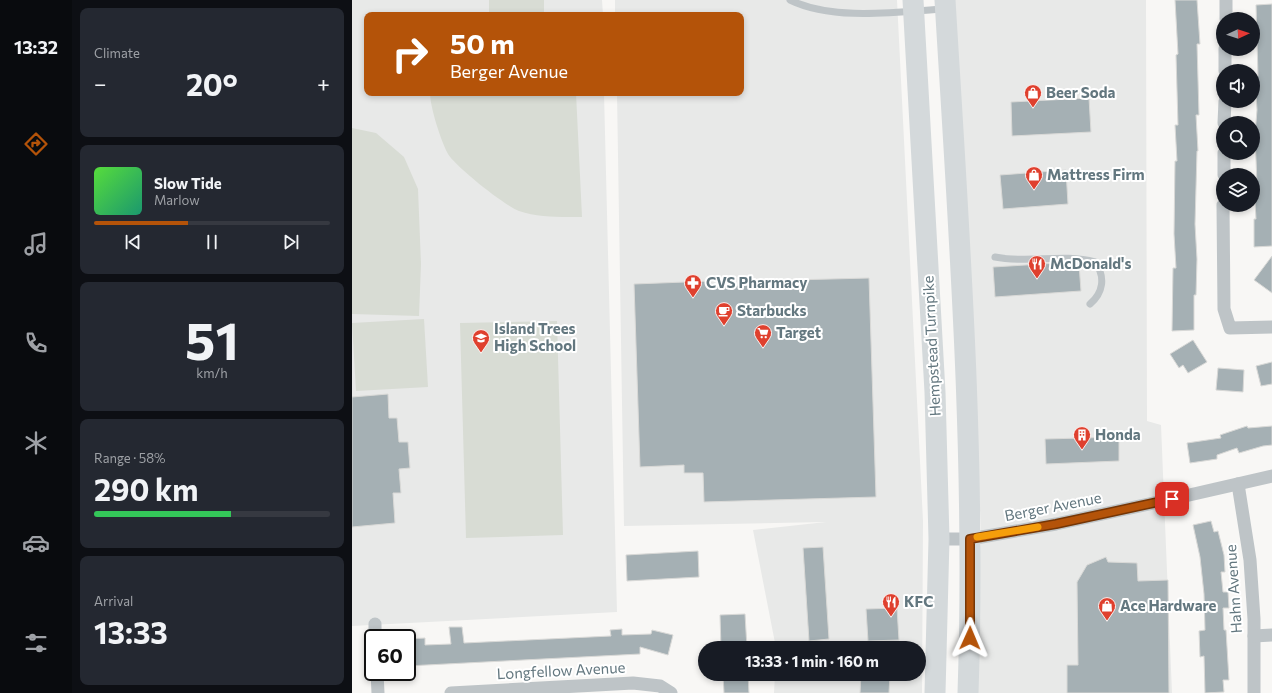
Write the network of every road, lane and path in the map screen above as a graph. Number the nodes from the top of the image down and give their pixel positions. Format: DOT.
graph roads {
  1 [pos="790,0"];
  2 [pos="1226,0"];
  3 [pos="945,4"];
  4 [pos="914,5"];
  5 [pos="1226,12"];
  6 [pos="1223,212"];
  7 [pos="996,257"];
  8 [pos="1090,304"];
  9 [pos="1272,326"];
  10 [pos="1272,476"];
  11 [pos="1238,484"];
  12 [pos="939,539"];
  13 [pos="970,539"];
  14 [pos="375,624"];
  15 [pos="375,629"];
  16 [pos="1272,635"];
  17 [pos="1254,636"];
  18 [pos="377,681"];
  19 [pos="378,693"];
  20 [pos="451,693"];
  21 [pos="671,693"];
  22 [pos="935,693"];
  23 [pos="968,693"];
  24 [pos="1254,693"];
  1 -- 4 [label="lane"];
  2 -- 5 [label="street"];
  3 -- 4 [label="lane"];
  3 -- 13 [label="main road, Hempstead Turnpike"];
  4 -- 12 [label="main road, Hempstead Turnpike"];
  6 -- 9 [label="street"];
  7 -- 8 [label="lane"];
  10 -- 11 [label="street, Berger Avenue"];
  11 -- 13 [label="street, Berger Avenue"];
  11 -- 17 [label="street, Hahn Avenue"];
  12 -- 13 [label="street, Berger Avenue"];
  12 -- 22 [label="main road, Hempstead Turnpike"];
  13 -- 23 [label="main road, Hempstead Turnpike"];
  14 -- 15 [label="street"];
  16 -- 17 [label="street"];
  17 -- 24 [label="street, Hahn Avenue"];
  18 -- 19 [label="street"];
  20 -- 21 [label="street, Longfellow Avenue"];
}
